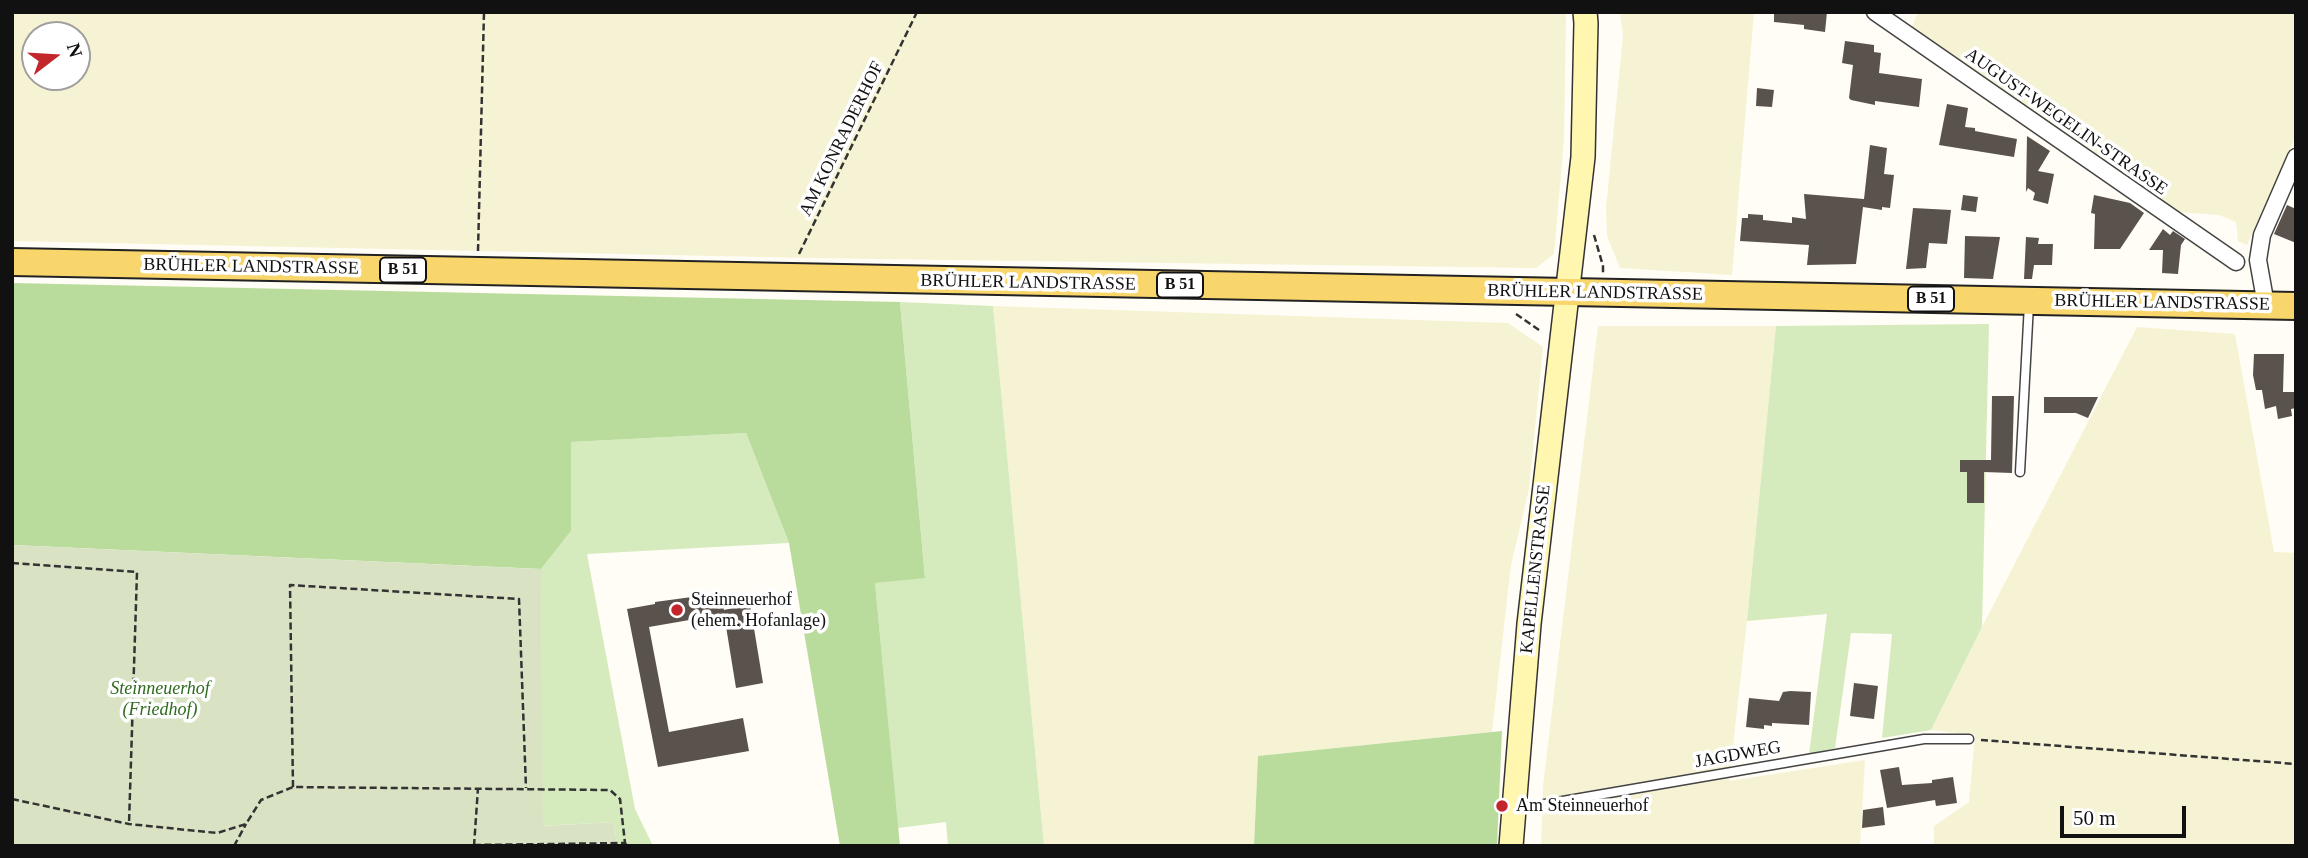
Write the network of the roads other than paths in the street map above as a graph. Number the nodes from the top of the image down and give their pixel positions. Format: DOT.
graph roads {
  1 [pos="1585,12"];
  2 [pos="1875,12"];
  3 [pos="2296,157"];
  4 [pos="12,261"];
  5 [pos="2236,262"];
  6 [pos="1566,292"];
  7 [pos="2029,301"];
  8 [pos="2296,306"];
  9 [pos="2251,307"];
  10 [pos="2020,472"];
  11 [pos="1969,739"];
  12 [pos="1514,810"];
  13 [pos="1511,846"];
  1 -- 6 [label="main road, KAPELLENSTRASSE"];
  2 -- 5 [label="street, AUGUST-WEGELIN-STRASSE"];
  3 -- 9 [label="street"];
  4 -- 6 [label="main road, BRÜHLER LANDSTRASSE / B 51"];
  6 -- 7 [label="main road, BRÜHLER LANDSTRASSE / B 51"];
  6 -- 12 [label="main road, KAPELLENSTRASSE"];
  7 -- 9 [label="main road, BRÜHLER LANDSTRASSE / B 51"];
  7 -- 10 [label="lane"];
  8 -- 9 [label="main road, BRÜHLER LANDSTRASSE / B 51"];
  11 -- 12 [label="lane, JAGDWEG"];
  12 -- 13 [label="main road, KAPELLENSTRASSE"];
}
